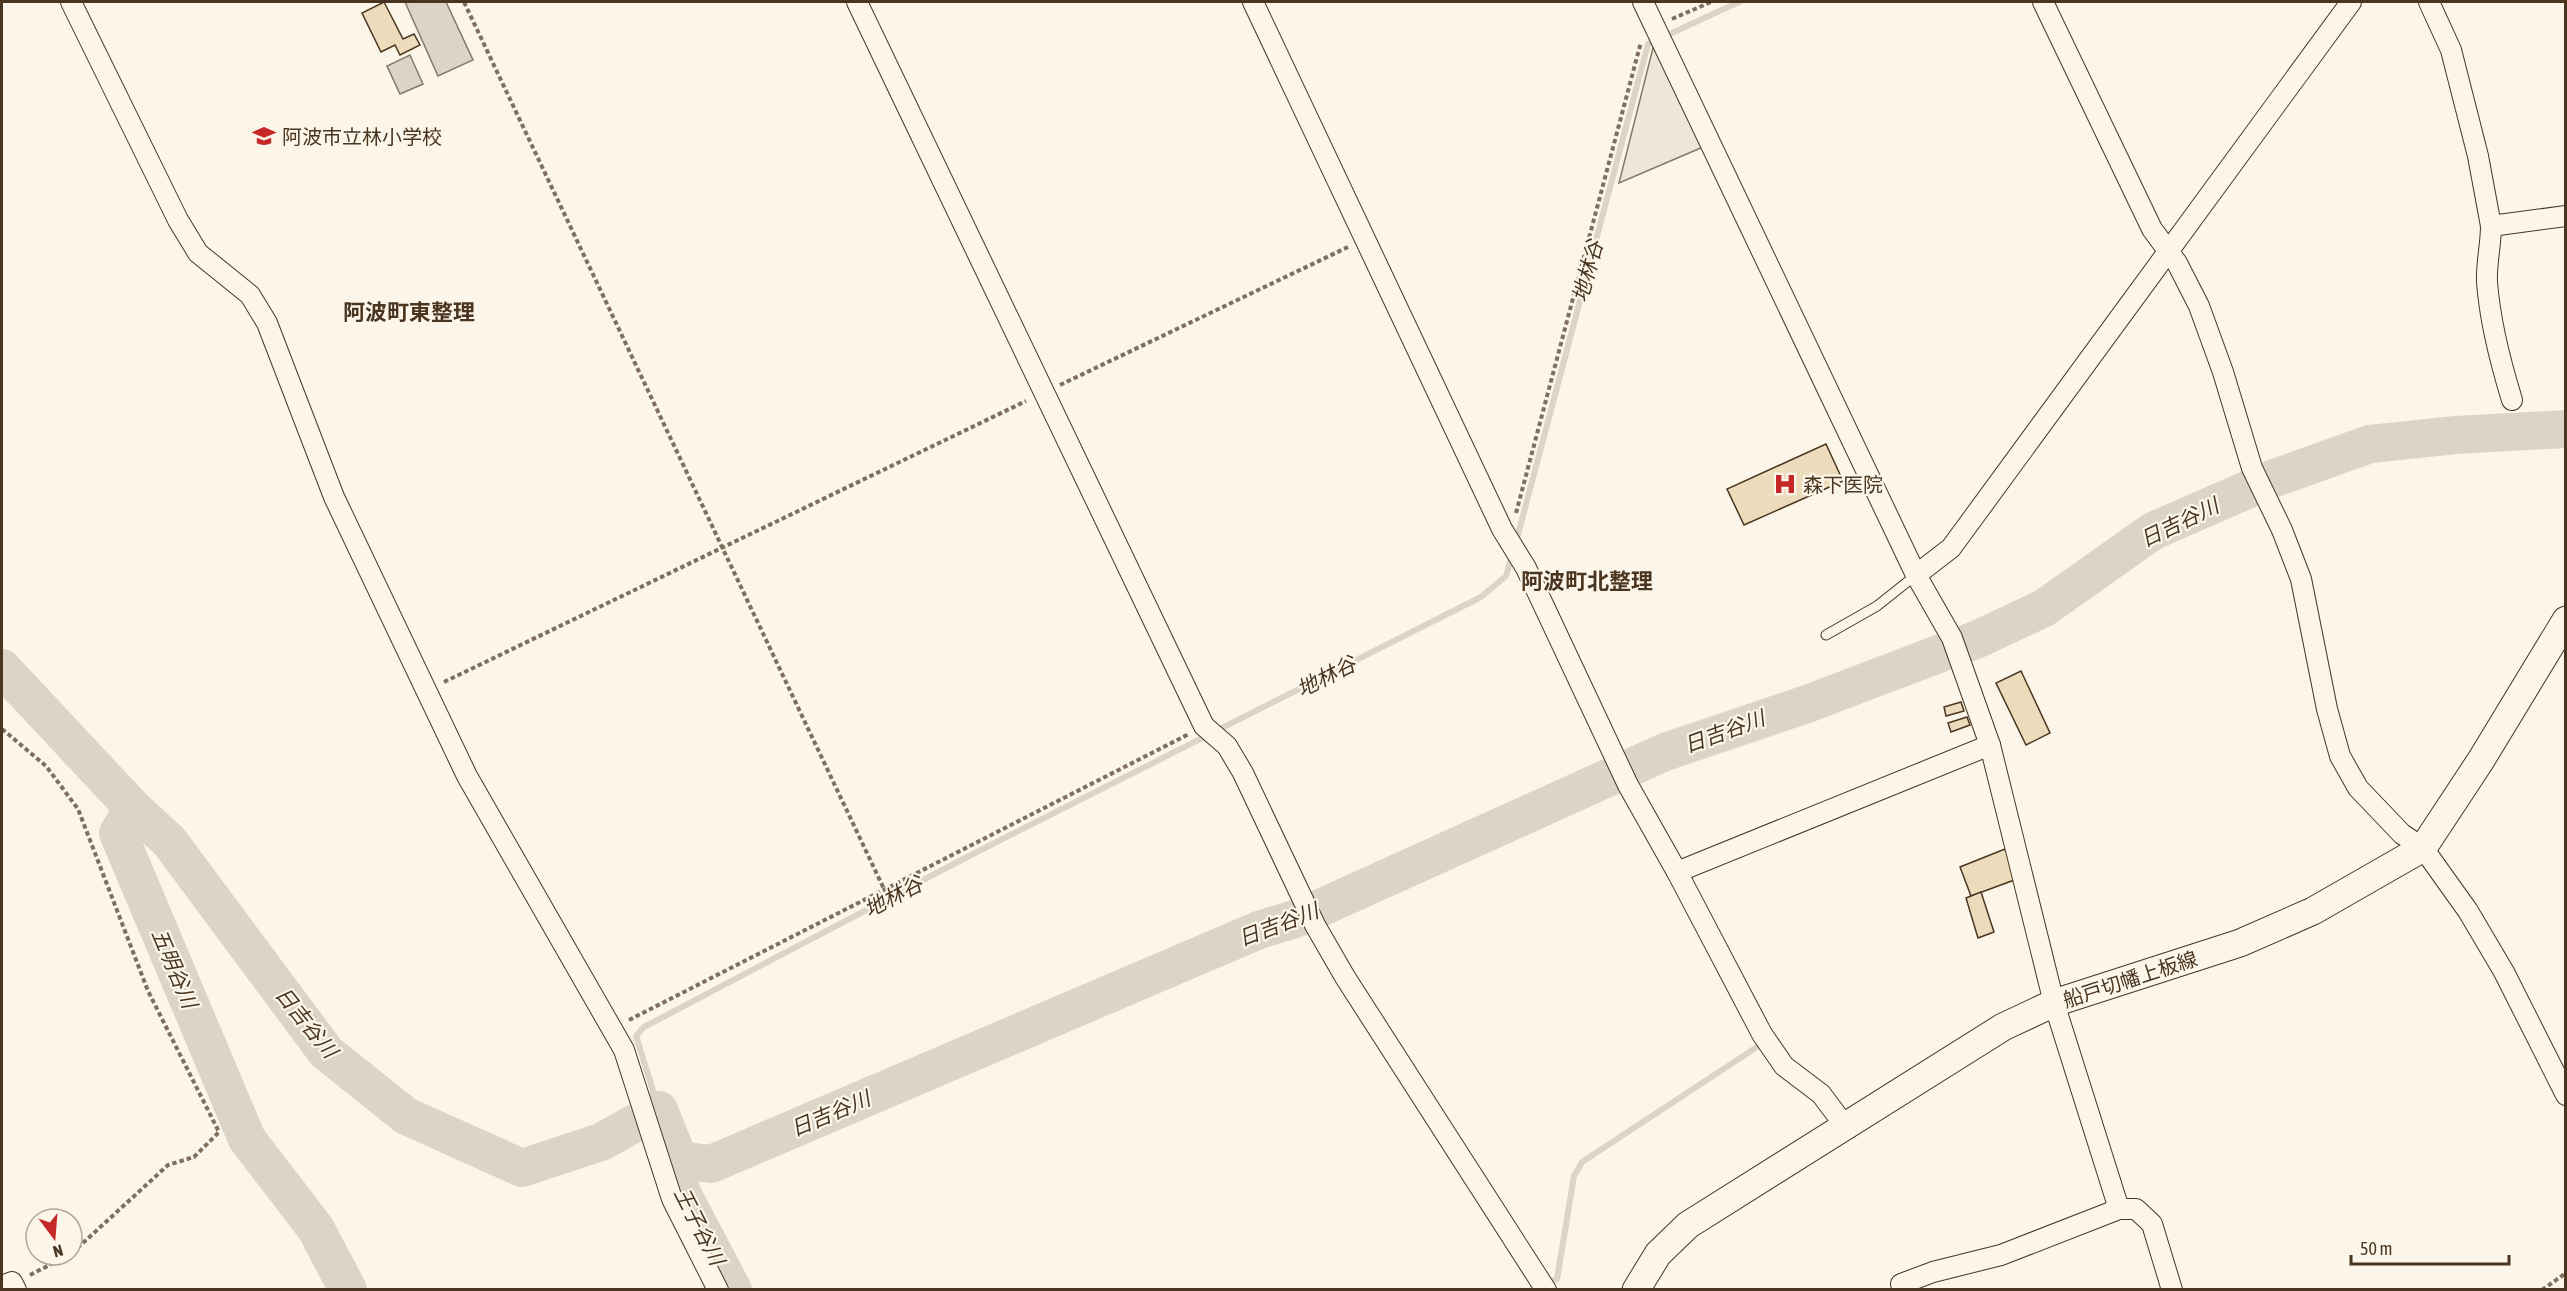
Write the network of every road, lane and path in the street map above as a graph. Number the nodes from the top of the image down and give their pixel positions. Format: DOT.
graph roads {
  1 [pos="71,2"];
  2 [pos="464,2"];
  3 [pos="856,2"];
  4 [pos="1253,2"];
  5 [pos="1643,2"];
  6 [pos="1711,2"];
  7 [pos="2043,2"];
  8 [pos="2351,2"];
  9 [pos="2429,2"];
  10 [pos="1658,35"];
  11 [pos="2565,216"];
  12 [pos="2491,226"];
  13 [pos="1365,239"];
  14 [pos="2168,253"];
  15 [pos="1043,393"];
  16 [pos="2512,400"];
  17 [pos="1511,544"];
  18 [pos="722,549"];
  19 [pos="1916,575"];
  20 [pos="2565,620"];
  21 [pos="1826,635"];
  22 [pos="426,690"];
  23 [pos="2,729"];
  24 [pos="1210,732"];
  25 [pos="1990,745"];
  26 [pos="2423,848"];
  27 [pos="1677,872"];
  28 [pos="884,889"];
  29 [pos="2054,1003"];
  30 [pos="613,1029"];
  31 [pos="2565,1095"];
  32 [pos="1845,1126"];
  33 [pos="2119,1209"];
  34 [pos="84,1242"];
  35 [pos="47,1267"];
  36 [pos="2565,1273"];
  37 [pos="1901,1284"];
  38 [pos="10,1286"];
  39 [pos="718,1290"];
  40 [pos="1546,1290"];
  41 [pos="1636,1290"];
  42 [pos="2172,1290"];
  43 [pos="2542,1290"];
  1 -- 22 [label="street"];
  2 -- 18 [label="path"];
  3 -- 15 [label="street"];
  4 -- 13 [label="street"];
  5 -- 10 [label="street"];
  6 -- 10 [label="path"];
  7 -- 14 [label="street"];
  8 -- 14 [label="street"];
  9 -- 12 [label="street"];
  10 -- 17 [label="path"];
  10 -- 19 [label="street"];
  11 -- 12 [label="street"];
  12 -- 16 [label="street"];
  13 -- 15 [label="path"];
  13 -- 17 [label="street"];
  14 -- 19 [label="street"];
  14 -- 26 [label="street"];
  15 -- 18 [label="path"];
  15 -- 24 [label="street"];
  17 -- 27 [label="street"];
  18 -- 22 [label="path"];
  18 -- 28 [label="path"];
  19 -- 21 [label="lane"];
  19 -- 25 [label="street"];
  20 -- 26 [label="main road, 船戸切幡上板線"];
  22 -- 30 [label="street"];
  23 -- 34 [label="path"];
  24 -- 28 [label="path"];
  24 -- 40 [label="street"];
  25 -- 27 [label="street"];
  25 -- 29 [label="street"];
  26 -- 29 [label="main road, 船戸切幡上板線"];
  26 -- 31 [label="street"];
  27 -- 32 [label="street"];
  28 -- 30 [label="path"];
  29 -- 32 [label="main road, 船戸切幡上板線"];
  29 -- 33 [label="street"];
  30 -- 39 [label="street"];
  32 -- 41 [label="main road, 船戸切幡上板線"];
  33 -- 37 [label="street"];
  33 -- 42 [label="street"];
  35 -- 38 [label="path"];
  36 -- 43 [label="path"];
}
